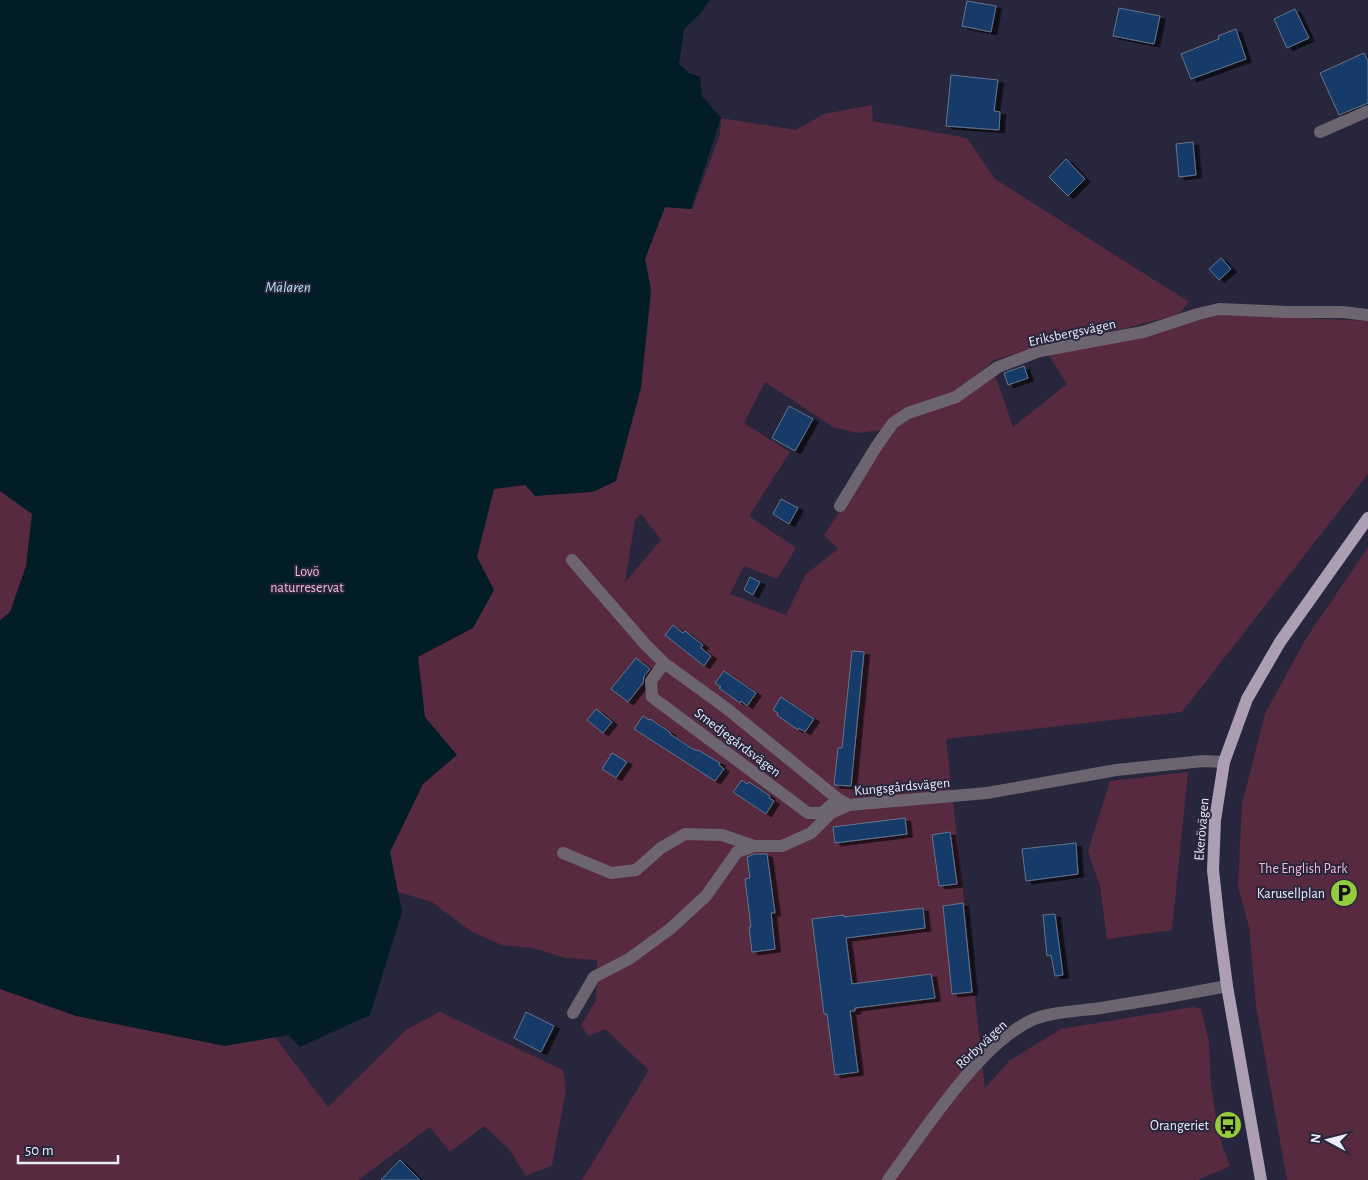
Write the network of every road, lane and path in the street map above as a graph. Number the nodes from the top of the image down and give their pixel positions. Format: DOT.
graph roads {
  1 [pos="1368,111"];
  2 [pos="1320,132"];
  3 [pos="1368,315"];
  4 [pos="840,506"];
  5 [pos="1368,518"];
  6 [pos="572,560"];
  7 [pos="664,663"];
  8 [pos="1224,762"];
  9 [pos="843,802"];
  10 [pos="754,846"];
  11 [pos="563,853"];
  12 [pos="1227,986"];
  13 [pos="573,1013"];
  14 [pos="888,1180"];
  15 [pos="1261,1180"];
  1 -- 2 [label="street"];
  3 -- 4 [label="street, Eriksbergsvägen"];
  5 -- 8 [label="main road, Ekerövägen"];
  6 -- 7 [label="street, Smedjegårdsvägen"];
  7 -- 9 [label="street, Smedjegårdsvägen"];
  7 -- 9 [label="street, Smedjegårdsvägen"];
  8 -- 9 [label="street, Kungsgårdsvägen"];
  8 -- 12 [label="main road, Ekerövägen"];
  9 -- 10 [label="street, Kungsgårdsvägen"];
  10 -- 11 [label="street"];
  10 -- 13 [label="street"];
  12 -- 14 [label="street, Rörbyvägen"];
  12 -- 15 [label="main road, Ekerövägen"];
}
